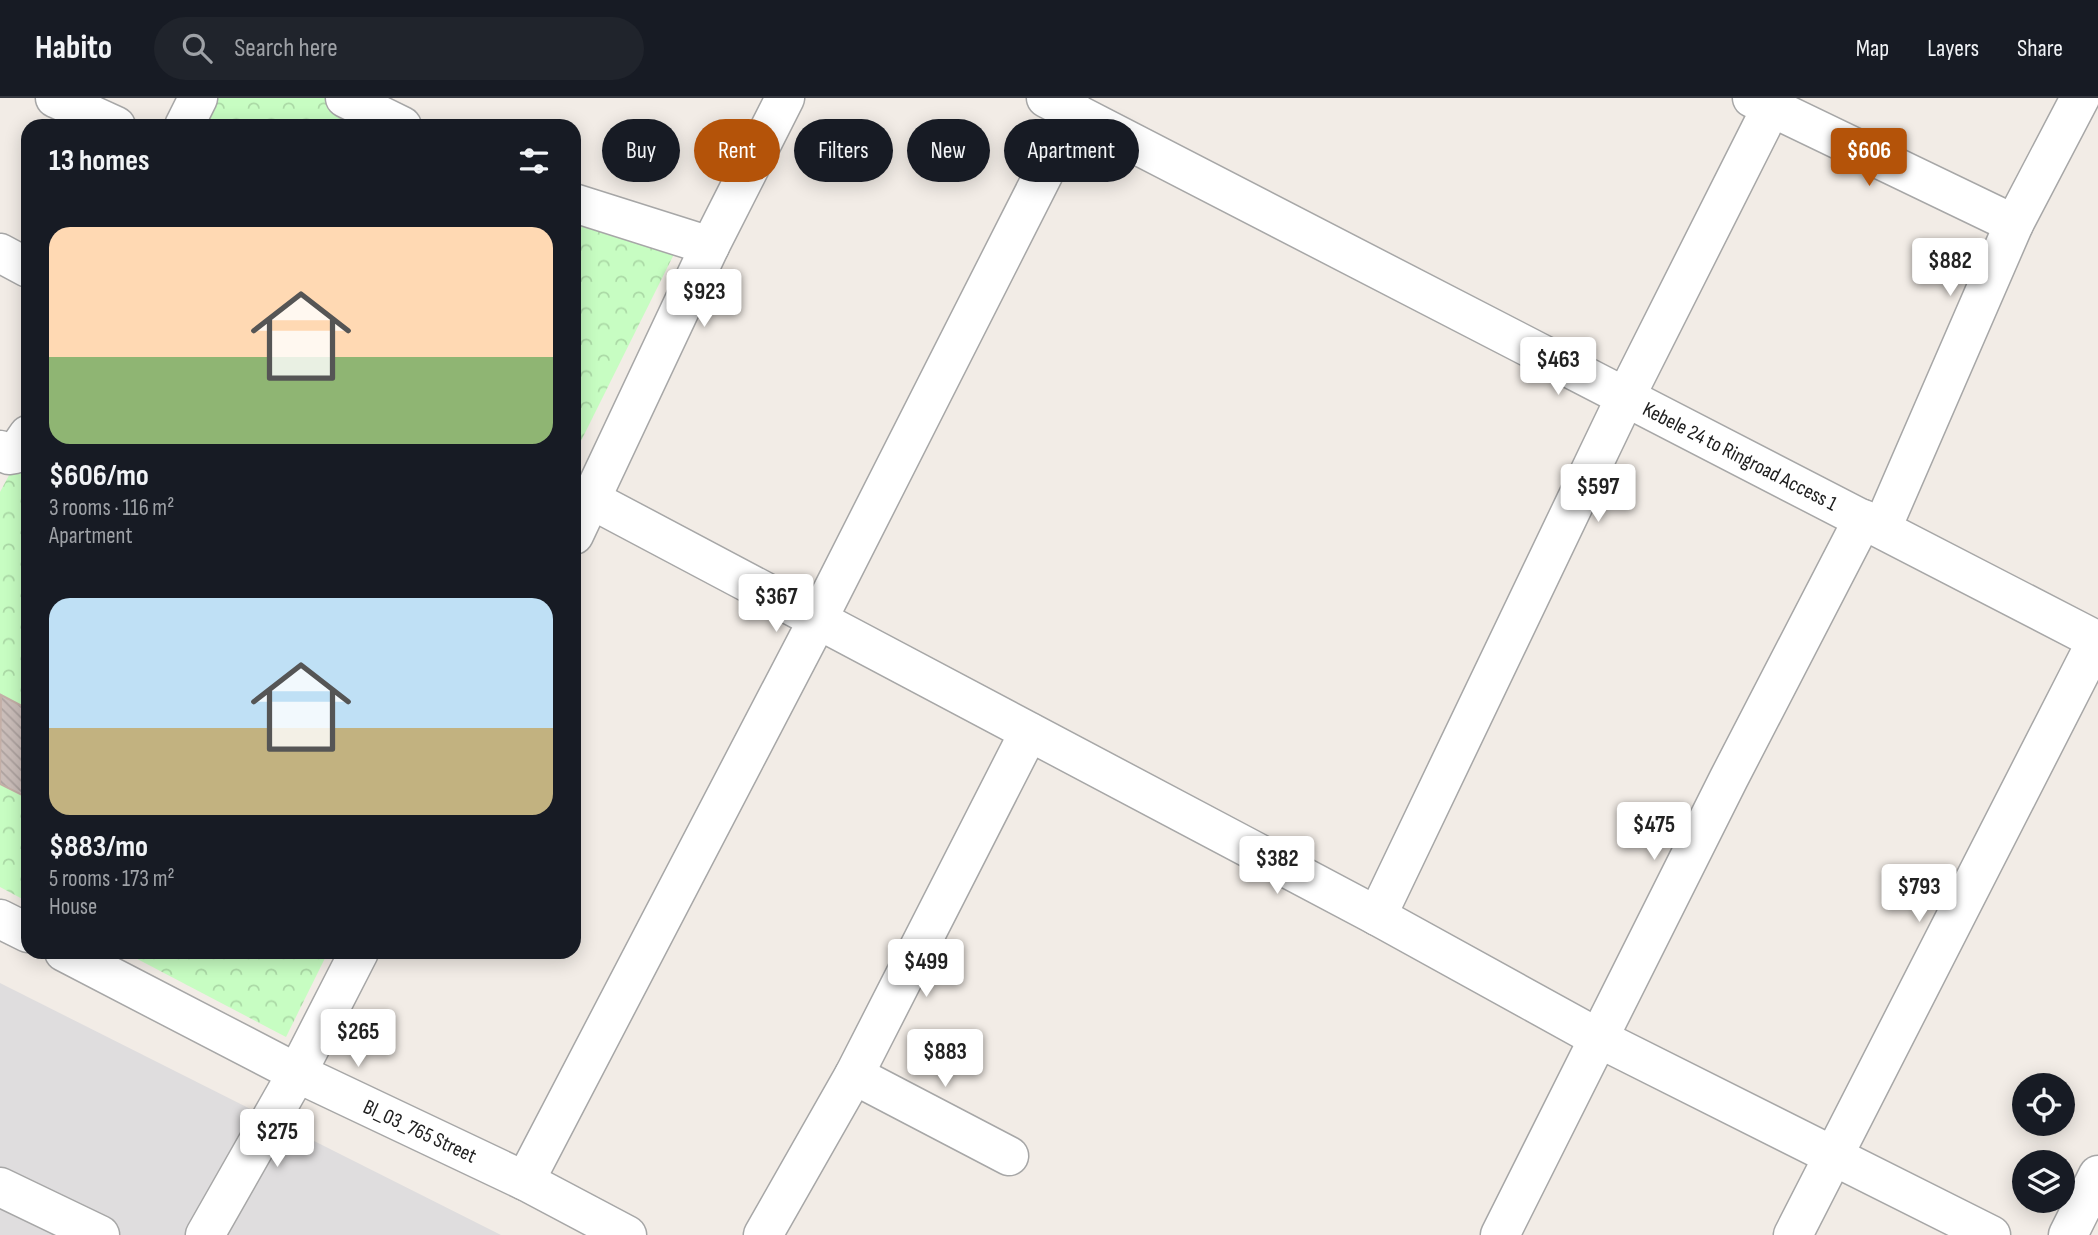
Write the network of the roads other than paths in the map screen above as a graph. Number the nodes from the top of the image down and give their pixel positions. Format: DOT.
graph roads {
  1 [pos="55,98"];
  2 [pos="198,98"];
  3 [pos="345,98"];
  4 [pos="785,98"];
  5 [pos="1761,103"];
  6 [pos="1061,105"];
  7 [pos="2082,116"];
  8 [pos="101,119"];
  9 [pos="188,119"];
  10 [pos="388,119"];
  11 [pos="581,205"];
  12 [pos="2014,224"];
  13 [pos="710,246"];
  14 [pos="0,253"];
  15 [pos="21,264"];
  16 [pos="1625,398"];
  17 [pos="21,445"];
  18 [pos="0,450"];
  19 [pos="592,500"];
  20 [pos="581,521"];
  21 [pos="1873,523"];
  22 [pos="817,621"];
  23 [pos="2097,641"];
  24 [pos="1029,732"];
  25 [pos="1377,915"];
  26 [pos="0,919"];
  27 [pos="21,930"];
  28 [pos="77,959"];
  29 [pos="355,959"];
  30 [pos="1600,1039"];
  31 [pos="297,1073"];
  32 [pos="854,1075"];
  33 [pos="1009,1156"];
  34 [pos="1833,1157"];
  35 [pos="2098,1175"];
  36 [pos="526,1181"];
  37 [pos="0,1187"];
  38 [pos="100,1235"];
  39 [pos="205,1235"];
  40 [pos="627,1235"];
  41 [pos="764,1235"];
  42 [pos="1500,1235"];
  43 [pos="1793,1235"];
  44 [pos="1991,1235"];
  45 [pos="2068,1235"];
  1 -- 8 [label="street"];
  2 -- 9 [label="street"];
  3 -- 10 [label="street"];
  4 -- 13 [label="street"];
  5 -- 12 [label="street"];
  5 -- 16 [label="street"];
  6 -- 16 [label="street, Kebele 24 to Ringroad Access 1"];
  6 -- 22 [label="street"];
  7 -- 12 [label="street"];
  11 -- 13 [label="street"];
  12 -- 21 [label="street"];
  13 -- 19 [label="street"];
  14 -- 15 [label="street"];
  16 -- 21 [label="street, Kebele 24 to Ringroad Access 1"];
  16 -- 25 [label="street"];
  17 -- 18 [label="street"];
  19 -- 20 [label="street"];
  19 -- 22 [label="street"];
  21 -- 23 [label="street, Kebele 24 to Ringroad Access 1"];
  21 -- 30 [label="street"];
  22 -- 24 [label="street"];
  22 -- 36 [label="street"];
  23 -- 34 [label="street"];
  24 -- 25 [label="street"];
  24 -- 32 [label="street"];
  25 -- 30 [label="street"];
  26 -- 27 [label="street"];
  28 -- 31 [label="street, Bl_03_765 Street"];
  29 -- 31 [label="street"];
  30 -- 34 [label="street"];
  30 -- 42 [label="street"];
  31 -- 36 [label="street, Bl_03_765 Street"];
  31 -- 39 [label="street"];
  32 -- 33 [label="street"];
  32 -- 41 [label="street"];
  34 -- 43 [label="street"];
  34 -- 44 [label="street"];
  35 -- 45 [label="street"];
  36 -- 40 [label="street, Bl_03_765 Street"];
  37 -- 38 [label="street"];
}
